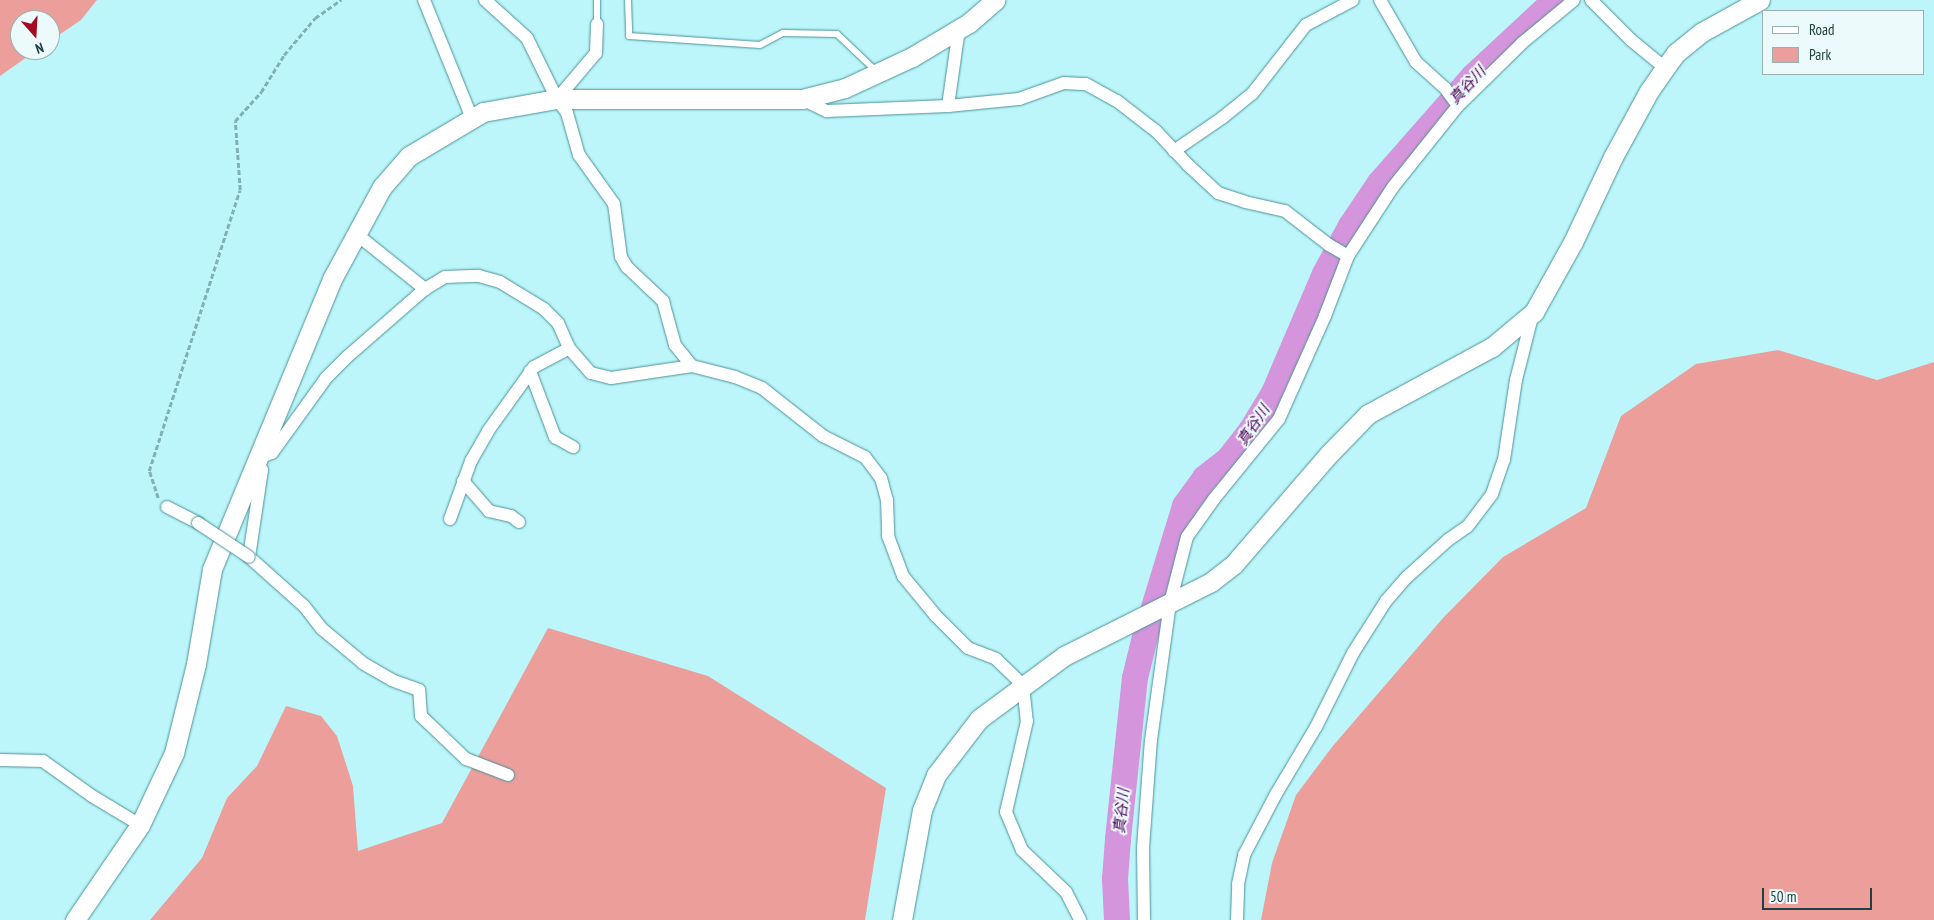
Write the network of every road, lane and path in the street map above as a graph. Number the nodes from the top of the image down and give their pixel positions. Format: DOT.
graph roads {
  1 [pos="341,0"];
  2 [pos="424,0"];
  3 [pos="485,0"];
  4 [pos="597,0"];
  5 [pos="628,0"];
  6 [pos="996,0"];
  7 [pos="1353,0"];
  8 [pos="1380,0"];
  9 [pos="1574,0"];
  10 [pos="1591,0"];
  11 [pos="1760,0"];
  12 [pos="597,24"];
  13 [pos="959,29"];
  14 [pos="1665,68"];
  15 [pos="878,73"];
  16 [pos="557,99"];
  17 [pos="802,99"];
  18 [pos="1458,105"];
  19 [pos="948,106"];
  20 [pos="472,118"];
  21 [pos="1174,151"];
  22 [pos="356,233"];
  23 [pos="1346,255"];
  24 [pos="425,289"];
  25 [pos="1534,312"];
  26 [pos="569,348"];
  27 [pos="692,366"];
  28 [pos="530,371"];
  29 [pos="573,447"];
  30 [pos="256,459"];
  31 [pos="463,481"];
  32 [pos="167,507"];
  33 [pos="450,519"];
  34 [pos="519,522"];
  35 [pos="248,557"];
  36 [pos="1165,605"];
  37 [pos="1024,685"];
  38 [pos="0,760"];
  39 [pos="508,775"];
  40 [pos="140,825"];
  41 [pos="75,920"];
  42 [pos="902,920"];
  43 [pos="1080,920"];
  44 [pos="1144,920"];
  45 [pos="1237,920"];
  1 -- 32 [label="path"];
  2 -- 20 [label="street"];
  3 -- 16 [label="street"];
  4 -- 12 [label="lane"];
  5 -- 15 [label="lane"];
  6 -- 13 [label="street"];
  7 -- 21 [label="street"];
  8 -- 18 [label="street"];
  9 -- 18 [label="street"];
  10 -- 14 [label="street"];
  11 -- 14 [label="street"];
  12 -- 16 [label="street"];
  13 -- 15 [label="street"];
  13 -- 19 [label="street"];
  14 -- 25 [label="street"];
  15 -- 17 [label="street"];
  16 -- 17 [label="street"];
  16 -- 20 [label="street"];
  16 -- 27 [label="street"];
  17 -- 19 [label="street"];
  18 -- 23 [label="street"];
  19 -- 21 [label="street"];
  20 -- 22 [label="street"];
  21 -- 23 [label="street"];
  22 -- 24 [label="street"];
  22 -- 30 [label="street"];
  23 -- 36 [label="street"];
  24 -- 26 [label="street"];
  24 -- 30 [label="street"];
  25 -- 36 [label="street"];
  25 -- 45 [label="street"];
  26 -- 27 [label="street"];
  26 -- 28 [label="street"];
  27 -- 37 [label="street"];
  28 -- 29 [label="street"];
  28 -- 31 [label="street"];
  30 -- 35 [label="street"];
  30 -- 40 [label="street"];
  31 -- 33 [label="street"];
  31 -- 34 [label="street"];
  32 -- 35 [label="street, bridge"];
  35 -- 39 [label="street"];
  36 -- 37 [label="street"];
  36 -- 44 [label="street"];
  37 -- 42 [label="street"];
  37 -- 43 [label="street"];
  38 -- 40 [label="street"];
  40 -- 41 [label="street"];
}
